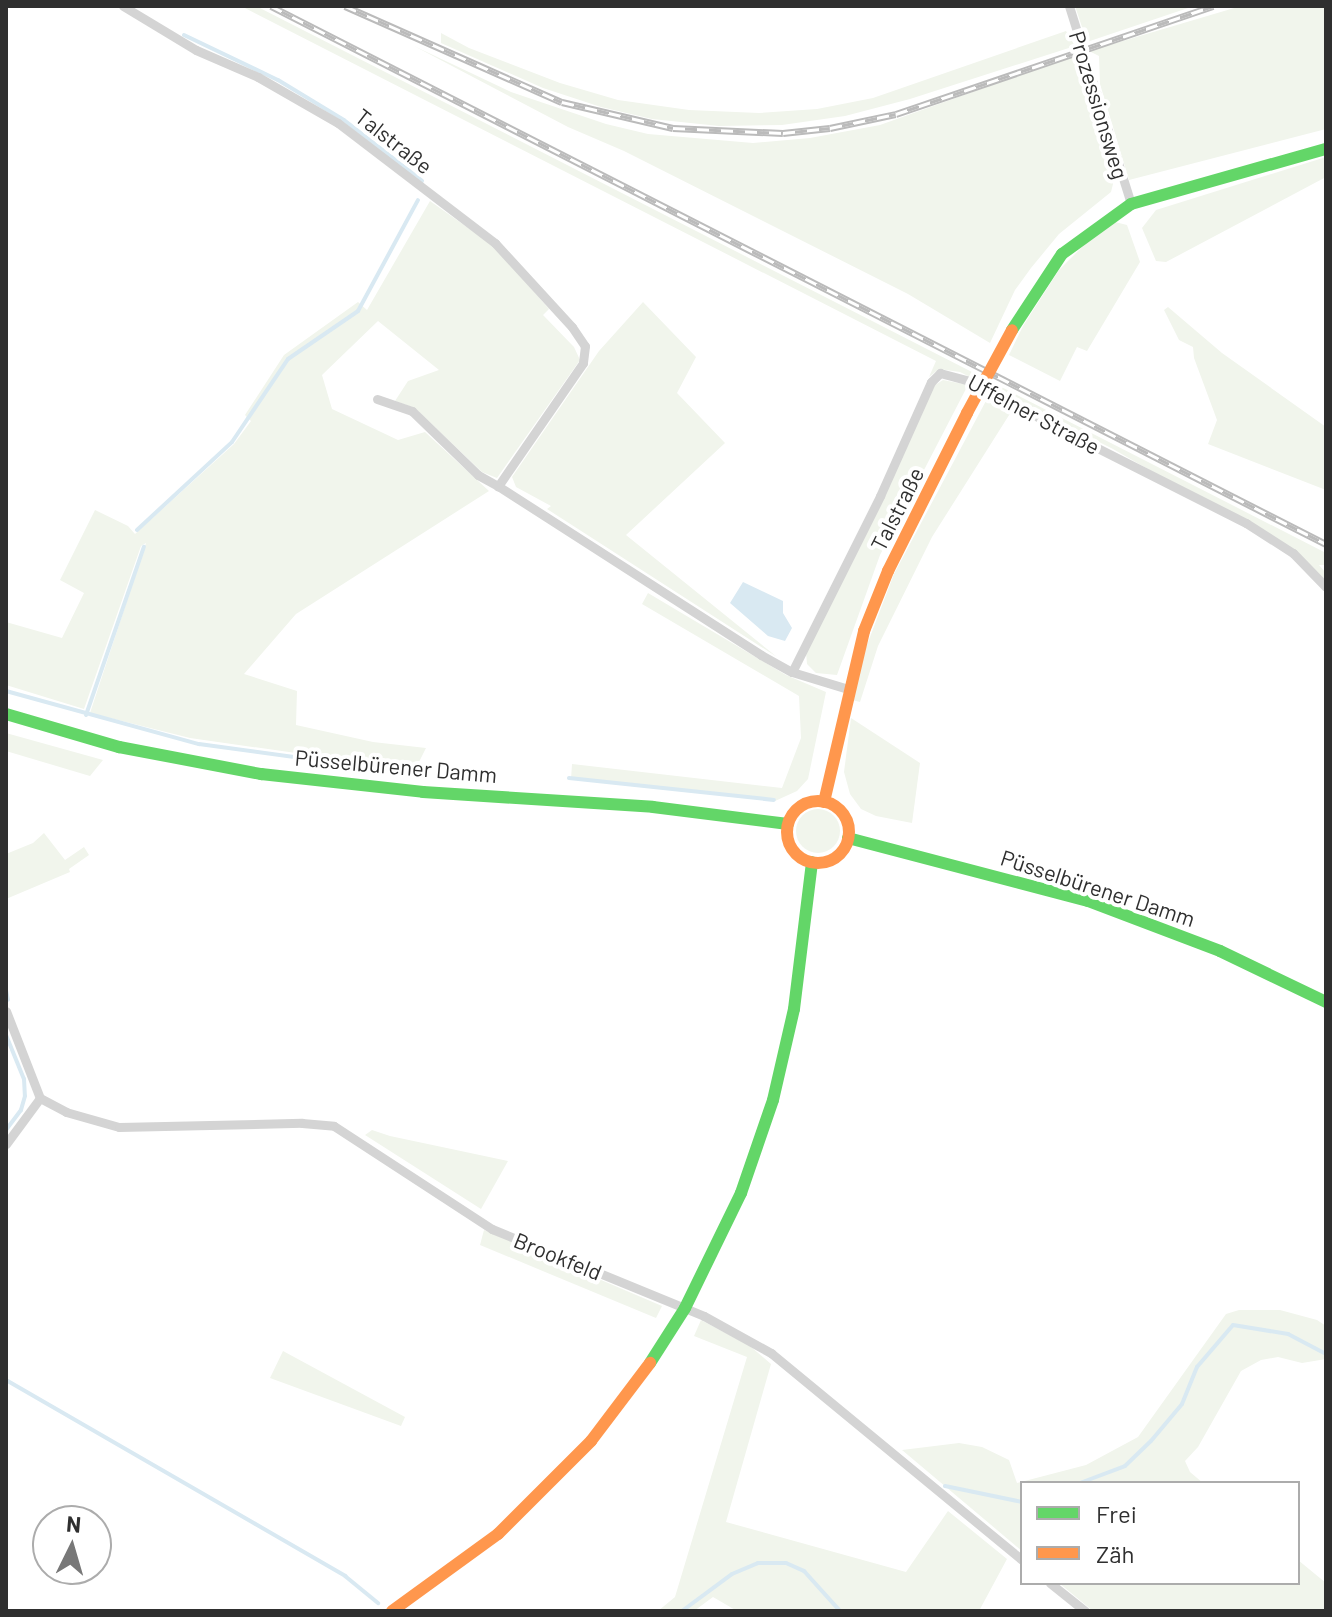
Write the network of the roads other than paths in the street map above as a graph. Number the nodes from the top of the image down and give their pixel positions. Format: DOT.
graph roads {
  1 [pos="123,6"];
  2 [pos="1069,6"];
  3 [pos="1326,149"];
  4 [pos="1131,204"];
  5 [pos="377,399"];
  6 [pos="498,486"];
  7 [pos="1326,587"];
  8 [pos="792,672"];
  9 [pos="848,689"];
  10 [pos="6,714"];
  11 [pos="824,802"];
  12 [pos="788,824"];
  13 [pos="848,838"];
  14 [pos="812,862"];
  15 [pos="1326,1002"];
  16 [pos="6,1011"];
  17 [pos="40,1098"];
  18 [pos="6,1144"];
  19 [pos="685,1308"];
  20 [pos="1020,1558"];
  21 [pos="1052,1585"];
  22 [pos="392,1611"];
  23 [pos="1085,1611"];
  1 -- 6 [label="street, Talstraße"];
  2 -- 4 [label="street, Prozessionsweg"];
  3 -- 4 [label="street, Talstraße"];
  4 -- 9 [label="street, Talstraße, bridge"];
  5 -- 6 [label="street"];
  6 -- 8 [label="street"];
  7 -- 8 [label="street, Uffelner Straße"];
  8 -- 9 [label="street"];
  9 -- 11 [label="street, Talstraße"];
  10 -- 12 [label="street, Püsselbürener Damm"];
  11 -- 12 [label="street"];
  11 -- 13 [label="street"];
  12 -- 14 [label="street"];
  13 -- 14 [label="street"];
  13 -- 15 [label="street, Püsselbürener Damm"];
  14 -- 19 [label="street"];
  16 -- 17 [label="street"];
  17 -- 18 [label="street"];
  17 -- 19 [label="street, Brookfeld"];
  19 -- 20 [label="street, Brookfeld"];
  19 -- 22 [label="street"];
  21 -- 23 [label="street"];
}
